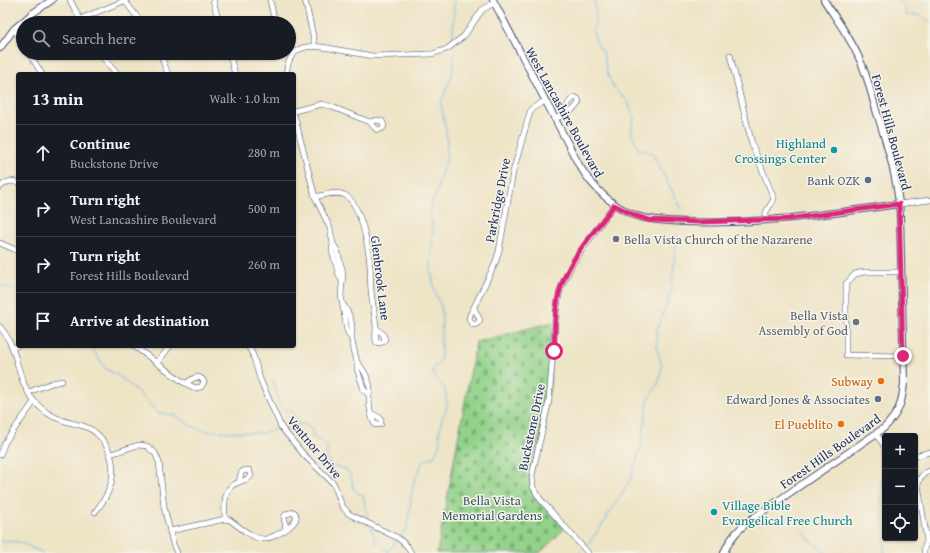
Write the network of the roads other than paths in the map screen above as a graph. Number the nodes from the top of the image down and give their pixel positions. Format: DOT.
graph roads {
  1 [pos="52,0"];
  2 [pos="70,0"];
  3 [pos="124,0"];
  4 [pos="213,0"];
  5 [pos="270,0"];
  6 [pos="305,0"];
  7 [pos="824,0"];
  8 [pos="493,1"];
  9 [pos="29,16"];
  10 [pos="78,16"];
  11 [pos="91,16"];
  12 [pos="137,16"];
  13 [pos="217,16"];
  14 [pos="273,16"];
  15 [pos="14,29"];
  16 [pos="16,32"];
  17 [pos="314,45"];
  18 [pos="0,48"];
  19 [pos="296,52"];
  20 [pos="730,54"];
  21 [pos="33,60"];
  22 [pos="104,60"];
  23 [pos="163,60"];
  24 [pos="231,60"];
  25 [pos="289,60"];
  26 [pos="41,72"];
  27 [pos="115,72"];
  28 [pos="167,72"];
  29 [pos="234,72"];
  30 [pos="286,72"];
  31 [pos="545,101"];
  32 [pos="296,111"];
  33 [pos="566,114"];
  34 [pos="554,119"];
  35 [pos="296,120"];
  36 [pos="370,122"];
  37 [pos="16,182"];
  38 [pos="0,187"];
  39 [pos="315,197"];
  40 [pos="930,200"];
  41 [pos="899,204"];
  42 [pos="614,205"];
  43 [pos="765,220"];
  44 [pos="0,243"];
  45 [pos="16,250"];
  46 [pos="901,272"];
  47 [pos="474,308"];
  48 [pos="0,327"];
  49 [pos="376,328"];
  50 [pos="16,346"];
  51 [pos="13,348"];
  52 [pos="137,348"];
  53 [pos="168,348"];
  54 [pos="249,348"];
  55 [pos="903,356"];
  56 [pos="157,363"];
  57 [pos="62,381"];
  58 [pos="186,383"];
  59 [pos="29,392"];
  60 [pos="34,402"];
  61 [pos="371,413"];
  62 [pos="876,434"];
  63 [pos="882,443"];
  64 [pos="930,452"];
  65 [pos="111,454"];
  66 [pos="0,455"];
  67 [pos="918,455"];
  68 [pos="930,471"];
  69 [pos="239,482"];
  70 [pos="95,512"];
  71 [pos="225,519"];
  72 [pos="286,528"];
  73 [pos="170,531"];
  74 [pos="929,542"];
  75 [pos="177,553"];
  76 [pos="411,553"];
  77 [pos="588,553"];
  78 [pos="724,553"];
  79 [pos="924,553"];
  1 -- 9 [label="main road"];
  2 -- 10 [label="street"];
  3 -- 11 [label="street"];
  3 -- 12 [label="street"];
  4 -- 13 [label="street"];
  5 -- 14 [label="street"];
  6 -- 17 [label="street"];
  7 -- 41 [label="main road, Forest Hills Boulevard"];
  8 -- 17 [label="street"];
  8 -- 31 [label="main road, West Lancashire Boulevard"];
  15 -- 16 [label="street"];
  15 -- 18 [label="main road"];
  17 -- 19 [label="street"];
  20 -- 43 [label="street"];
  21 -- 26 [label="street"];
  22 -- 27 [label="street"];
  23 -- 28 [label="street"];
  24 -- 29 [label="street"];
  25 -- 30 [label="street"];
  31 -- 34 [label="main road, West Lancashire Boulevard"];
  31 -- 47 [label="street, Parkridge Drive"];
  32 -- 36 [label="street"];
  33 -- 34 [label="street"];
  34 -- 42 [label="main road, West Lancashire Boulevard"];
  35 -- 39 [label="street"];
  37 -- 38 [label="street"];
  39 -- 49 [label="street, Glenbrook Lane"];
  39 -- 61 [label="street"];
  40 -- 41 [label="street"];
  41 -- 43 [label="main road, West Lancashire Boulevard"];
  41 -- 46 [label="main road, Forest Hills Boulevard"];
  42 -- 43 [label="main road, West Lancashire Boulevard"];
  42 -- 77 [label="street, Buckstone Drive"];
  44 -- 45 [label="street"];
  46 -- 55 [label="main road, Forest Hills Boulevard"];
  46 -- 55 [label="street"];
  48 -- 51 [label="street"];
  50 -- 51 [label="street"];
  51 -- 59 [label="street"];
  52 -- 56 [label="street"];
  53 -- 56 [label="street"];
  54 -- 76 [label="street, Ventnor Drive"];
  55 -- 62 [label="main road, Forest Hills Boulevard"];
  56 -- 58 [label="street"];
  57 -- 59 [label="street"];
  59 -- 60 [label="street"];
  60 -- 65 [label="street"];
  60 -- 66 [label="street"];
  62 -- 63 [label="street"];
  62 -- 78 [label="main road, Forest Hills Boulevard"];
  64 -- 67 [label="street"];
  65 -- 70 [label="street"];
  65 -- 73 [label="street"];
  68 -- 74 [label="street"];
  69 -- 71 [label="street"];
  71 -- 72 [label="street"];
  71 -- 73 [label="street"];
  73 -- 75 [label="street"];
  74 -- 79 [label="street"];
}
